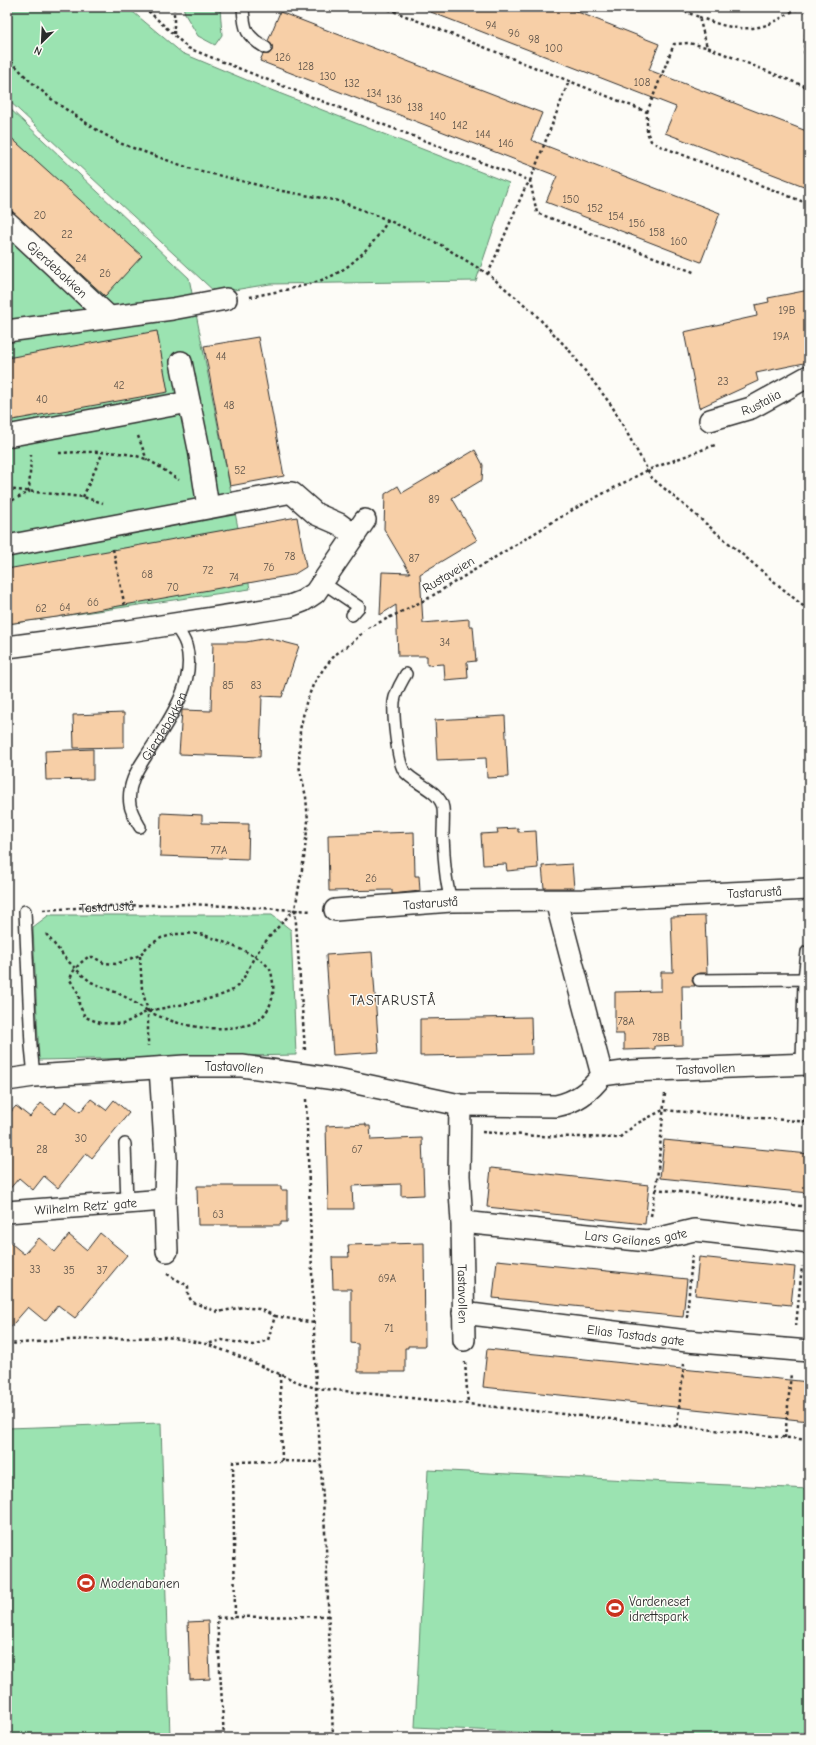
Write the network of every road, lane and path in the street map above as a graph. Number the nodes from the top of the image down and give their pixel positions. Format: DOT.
graph roads {
  1 [pos="144,7"];
  2 [pos="174,7"];
  3 [pos="243,7"];
  4 [pos="383,7"];
  5 [pos="673,7"];
  6 [pos="801,7"];
  7 [pos="809,9"];
  8 [pos="699,18"];
  9 [pos="174,35"];
  10 [pos="707,47"];
  11 [pos="266,48"];
  12 [pos="7,56"];
  13 [pos="809,72"];
  14 [pos="569,81"];
  15 [pos="809,88"];
  16 [pos="647,112"];
  17 [pos="530,181"];
  18 [pos="809,204"];
  19 [pos="388,220"];
  20 [pos="7,222"];
  21 [pos="696,273"];
  22 [pos="488,274"];
  23 [pos="226,300"];
  24 [pos="108,317"];
  25 [pos="7,331"];
  26 [pos="182,362"];
  27 [pos="809,376"];
  28 [pos="189,402"];
  29 [pos="710,420"];
  30 [pos="7,436"];
  31 [pos="719,443"];
  32 [pos="102,452"];
  33 [pos="53,453"];
  34 [pos="31,454"];
  35 [pos="38,454"];
  36 [pos="24,455"];
  37 [pos="648,470"];
  38 [pos="7,489"];
  39 [pos="29,492"];
  40 [pos="83,497"];
  41 [pos="207,500"];
  42 [pos="7,503"];
  43 [pos="108,504"];
  44 [pos="7,546"];
  45 [pos="115,558"];
  46 [pos="322,582"];
  47 [pos="809,611"];
  48 [pos="352,615"];
  49 [pos="174,624"];
  50 [pos="129,631"];
  51 [pos="7,647"];
  52 [pos="406,674"];
  53 [pos="140,827"];
  54 [pos="809,889"];
  55 [pos="451,901"];
  56 [pos="556,901"];
  57 [pos="53,908"];
  58 [pos="295,909"];
  59 [pos="335,910"];
  60 [pos="25,911"];
  61 [pos="44,930"];
  62 [pos="808,952"];
  63 [pos="140,956"];
  64 [pos="255,957"];
  65 [pos="75,969"];
  66 [pos="804,979"];
  67 [pos="699,980"];
  68 [pos="148,1011"];
  69 [pos="805,1064"];
  70 [pos="154,1068"];
  71 [pos="306,1074"];
  72 [pos="602,1075"];
  73 [pos="34,1076"];
  74 [pos="7,1080"];
  75 [pos="460,1105"];
  76 [pos="663,1110"];
  77 [pos="809,1122"];
  78 [pos="460,1130"];
  79 [pos="125,1144"];
  80 [pos="655,1189"];
  81 [pos="165,1200"];
  82 [pos="127,1203"];
  83 [pos="809,1207"];
  84 [pos="7,1212"];
  85 [pos="462,1222"];
  86 [pos="648,1241"];
  87 [pos="809,1243"];
  88 [pos="167,1251"];
  89 [pos="692,1260"];
  90 [pos="802,1271"];
  91 [pos="688,1294"];
  92 [pos="799,1306"];
  93 [pos="463,1313"];
  94 [pos="275,1316"];
  95 [pos="314,1323"];
  96 [pos="464,1340"];
  97 [pos="7,1344"];
  98 [pos="206,1344"];
  99 [pos="809,1351"];
  100 [pos="684,1367"];
  101 [pos="280,1374"];
  102 [pos="791,1378"];
  103 [pos="316,1388"];
  104 [pos="468,1404"];
  105 [pos="677,1426"];
  106 [pos="785,1438"];
  107 [pos="809,1440"];
  108 [pos="282,1461"];
  109 [pos="320,1462"];
  110 [pos="328,1616"];
  111 [pos="235,1617"];
  112 [pos="224,1738"];
  113 [pos="333,1738"];
  1 -- 9 [label="path"];
  2 -- 9 [label="path"];
  3 -- 11 [label="lane"];
  4 -- 14 [label="path"];
  5 -- 8 [label="path"];
  6 -- 8 [label="path"];
  7 -- 13 [label="path"];
  8 -- 10 [label="path"];
  9 -- 17 [label="path"];
  10 -- 15 [label="path"];
  10 -- 16 [label="path"];
  12 -- 19 [label="path"];
  14 -- 16 [label="path"];
  14 -- 17 [label="path"];
  16 -- 18 [label="path"];
  17 -- 21 [label="path"];
  17 -- 22 [label="path"];
  19 -- 22 [label="path"];
  19 -- 23 [label="path"];
  20 -- 24 [label="street, Gjerdebakken"];
  22 -- 37 [label="path"];
  23 -- 24 [label="street"];
  24 -- 25 [label="street"];
  26 -- 28 [label="street"];
  27 -- 29 [label="street, Rustalia"];
  28 -- 30 [label="street"];
  28 -- 41 [label="street"];
  31 -- 37 [label="path, Rustaveien"];
  32 -- 33 [label="path"];
  32 -- 40 [label="path"];
  32 -- 41 [label="path"];
  34 -- 35 [label="path"];
  34 -- 36 [label="path"];
  34 -- 39 [label="path"];
  37 -- 47 [label="path"];
  37 -- 58 [label="path, Rustaveien"];
  38 -- 39 [label="path"];
  39 -- 40 [label="path"];
  39 -- 42 [label="path"];
  40 -- 43 [label="path"];
  41 -- 44 [label="street"];
  41 -- 46 [label="street"];
  45 -- 50 [label="path"];
  46 -- 48 [label="lane"];
  46 -- 49 [label="street"];
  49 -- 50 [label="street"];
  49 -- 53 [label="lane, Gjerdebakken"];
  50 -- 51 [label="street"];
  52 -- 55 [label="lane"];
  54 -- 56 [label="street, Tastarustå"];
  55 -- 56 [label="street, Tastarustå"];
  55 -- 59 [label="street, Tastarustå"];
  56 -- 72 [label="street"];
  57 -- 58 [label="path, Tastarustå"];
  58 -- 59 [label="path, Tastarustå"];
  58 -- 64 [label="path"];
  58 -- 71 [label="path, Rustaveien"];
  60 -- 73 [label="lane"];
  61 -- 65 [label="path"];
  62 -- 66 [label="lane"];
  63 -- 64 [label="path"];
  63 -- 65 [label="path"];
  63 -- 68 [label="path"];
  64 -- 68 [label="path"];
  64 -- 68 [label="path"];
  65 -- 68 [label="path"];
  65 -- 68 [label="path"];
  66 -- 67 [label="lane"];
  66 -- 69 [label="lane"];
  68 -- 70 [label="path"];
  69 -- 72 [label="street, Tastavollen"];
  70 -- 71 [label="street, Tastavollen"];
  70 -- 73 [label="street, Tastavollen"];
  70 -- 81 [label="street"];
  71 -- 75 [label="street, Tastavollen"];
  71 -- 95 [label="path, Rustaveien"];
  72 -- 75 [label="street, Tastavollen"];
  73 -- 74 [label="street, Tastavollen"];
  75 -- 78 [label="street, Tastavollen"];
  76 -- 77 [label="path"];
  76 -- 78 [label="path"];
  76 -- 80 [label="path"];
  78 -- 85 [label="street, Tastavollen"];
  79 -- 82 [label="lane"];
  80 -- 83 [label="path"];
  80 -- 86 [label="path"];
  81 -- 82 [label="street, Wilhelm Retz' gate"];
  81 -- 88 [label="street"];
  82 -- 84 [label="street, Wilhelm Retz' gate"];
  85 -- 86 [label="street, Lars Geilanes gate"];
  85 -- 93 [label="street, Tastavollen"];
  86 -- 87 [label="street, Lars Geilanes gate"];
  88 -- 94 [label="path"];
  89 -- 91 [label="path"];
  90 -- 92 [label="path"];
  93 -- 96 [label="street, Tastavollen"];
  93 -- 99 [label="street, Elias Tastads gate"];
  94 -- 95 [label="path"];
  94 -- 98 [label="path"];
  95 -- 103 [label="path, Rustaveien"];
  96 -- 104 [label="path"];
  97 -- 98 [label="path"];
  98 -- 101 [label="path"];
  100 -- 105 [label="path"];
  101 -- 103 [label="path"];
  101 -- 108 [label="path"];
  102 -- 106 [label="path"];
  103 -- 104 [label="path"];
  103 -- 109 [label="path, Rustaveien"];
  104 -- 105 [label="path"];
  105 -- 106 [label="path"];
  106 -- 107 [label="path"];
  108 -- 109 [label="path"];
  108 -- 111 [label="path"];
  109 -- 110 [label="path, Rustaveien"];
  110 -- 111 [label="path"];
  110 -- 113 [label="path, Rustaveien"];
  111 -- 112 [label="path"];
}
